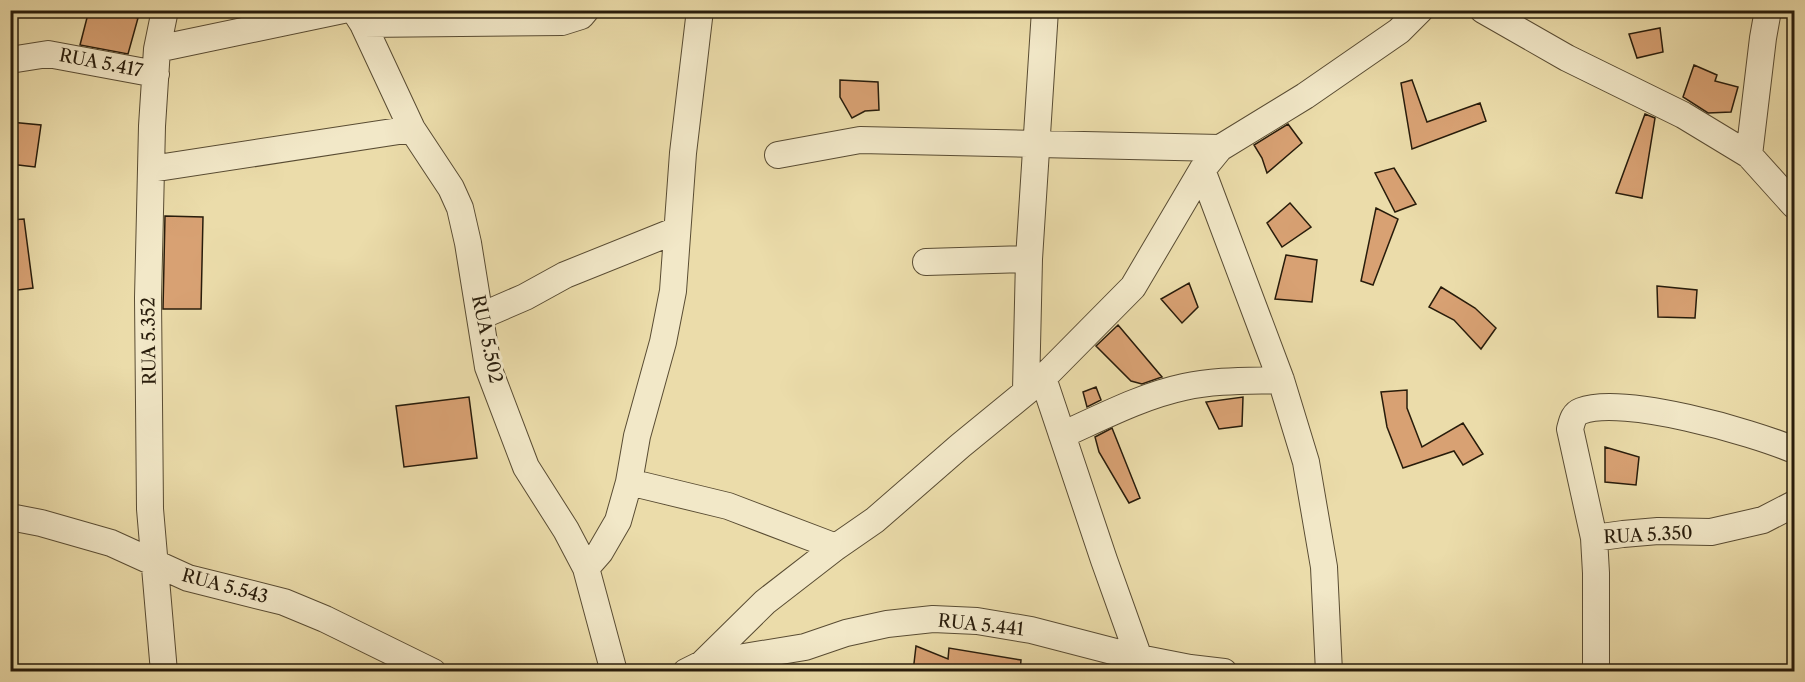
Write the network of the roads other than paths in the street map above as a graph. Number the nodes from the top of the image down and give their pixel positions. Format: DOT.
graph roads {
  1 [pos="165,10"];
  2 [pos="586,10"];
  3 [pos="700,10"];
  4 [pos="1045,10"];
  5 [pos="1420,10"];
  6 [pos="1483,10"];
  7 [pos="1768,10"];
  8 [pos="353,15"];
  9 [pos="10,60"];
  10 [pos="156,61"];
  11 [pos="412,129"];
  12 [pos="1035,144"];
  13 [pos="1220,148"];
  14 [pos="778,155"];
  15 [pos="1749,155"];
  16 [pos="151,169"];
  17 [pos="1202,171"];
  18 [pos="1794,205"];
  19 [pos="677,230"];
  20 [pos="1029,259"];
  21 [pos="926,262"];
  22 [pos="481,316"];
  23 [pos="1281,380"];
  24 [pos="1035,384"];
  25 [pos="1062,435"];
  26 [pos="1794,450"];
  27 [pos="629,482"];
  28 [pos="1794,504"];
  29 [pos="10,517"];
  30 [pos="1594,538"];
  31 [pos="836,547"];
  32 [pos="154,564"];
  33 [pos="586,568"];
  34 [pos="1140,665"];
  35 [pos="694,668"];
  36 [pos="164,672"];
  37 [pos="433,672"];
  38 [pos="614,672"];
  39 [pos="1224,672"];
  40 [pos="1329,672"];
  41 [pos="1596,672"];
  1 -- 10 [label="street, RUA 5.352"];
  2 -- 8 [label="street"];
  3 -- 19 [label="street"];
  4 -- 12 [label="street"];
  5 -- 13 [label="street"];
  6 -- 15 [label="street"];
  7 -- 15 [label="street"];
  8 -- 10 [label="street"];
  8 -- 11 [label="street, RUA 5.502"];
  9 -- 10 [label="street, RUA 5.417"];
  10 -- 16 [label="street, RUA 5.352"];
  11 -- 16 [label="street"];
  11 -- 22 [label="street, RUA 5.502"];
  12 -- 13 [label="street"];
  12 -- 14 [label="street"];
  12 -- 20 [label="street"];
  13 -- 17 [label="street"];
  15 -- 18 [label="street"];
  16 -- 32 [label="street, RUA 5.352"];
  17 -- 23 [label="street"];
  17 -- 24 [label="street"];
  19 -- 22 [label="street"];
  19 -- 27 [label="street"];
  20 -- 21 [label="street"];
  20 -- 24 [label="street"];
  22 -- 33 [label="street, RUA 5.502"];
  23 -- 25 [label="street"];
  23 -- 40 [label="street"];
  24 -- 25 [label="street"];
  24 -- 31 [label="street"];
  25 -- 34 [label="street"];
  26 -- 30 [label="street"];
  27 -- 31 [label="street"];
  27 -- 33 [label="street"];
  28 -- 30 [label="street, RUA 5.350"];
  29 -- 32 [label="street, RUA 5.543"];
  30 -- 41 [label="street, RUA 5.350"];
  31 -- 35 [label="street"];
  32 -- 36 [label="street, RUA 5.352"];
  32 -- 37 [label="street, RUA 5.543"];
  33 -- 38 [label="street, RUA 5.502"];
  34 -- 35 [label="street, RUA 5.441"];
  34 -- 39 [label="street, RUA 5.441"];
}
